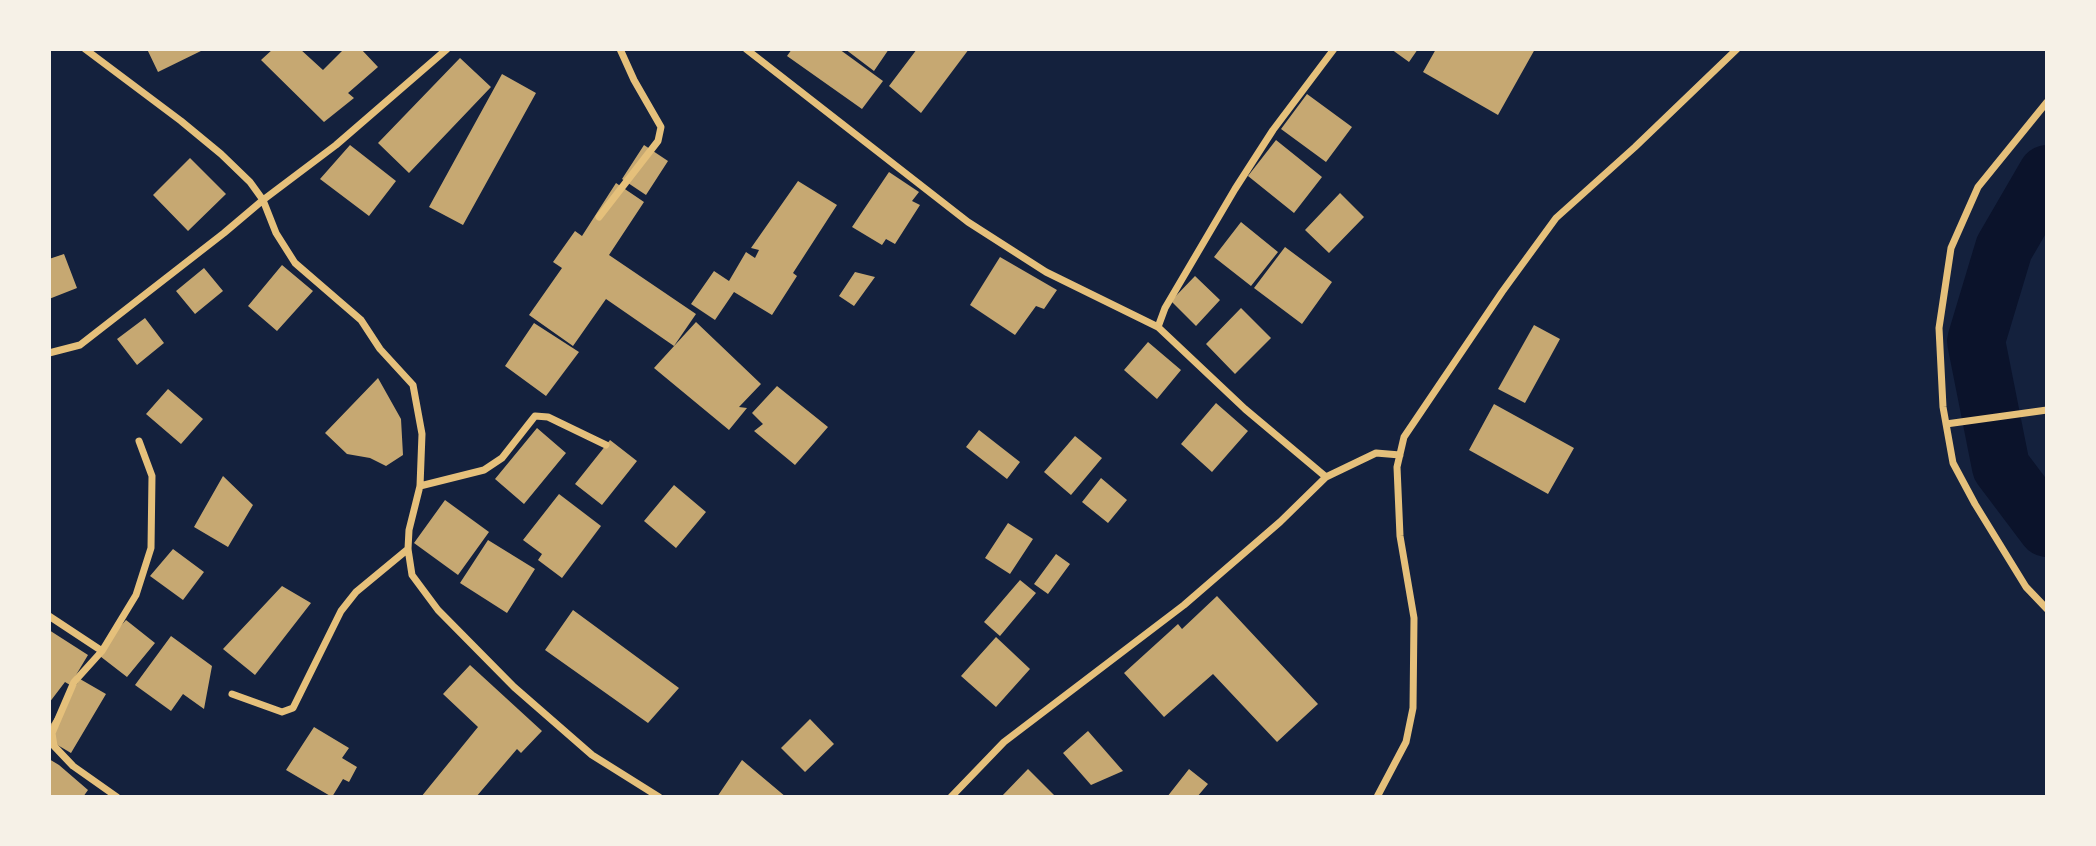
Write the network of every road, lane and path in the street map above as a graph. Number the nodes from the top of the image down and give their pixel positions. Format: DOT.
graph roads {
  1 [pos="85,49"];
  2 [pos="447,49"];
  3 [pos="620,49"];
  4 [pos="746,49"];
  5 [pos="1334,49"];
  6 [pos="1737,49"];
  7 [pos="2047,102"];
  8 [pos="263,200"];
  9 [pos="599,217"];
  10 [pos="1158,327"];
  11 [pos="49,353"];
  12 [pos="2047,410"];
  13 [pos="1949,424"];
  14 [pos="139,441"];
  15 [pos="606,445"];
  16 [pos="1400,455"];
  17 [pos="1326,477"];
  18 [pos="420,486"];
  19 [pos="408,550"];
  20 [pos="2047,609"];
  21 [pos="49,615"];
  22 [pos="102,651"];
  23 [pos="232,695"];
  24 [pos="117,797"];
  25 [pos="659,797"];
  26 [pos="951,797"];
  27 [pos="1377,797"];
  1 -- 8 [label="street"];
  2 -- 8 [label="street"];
  3 -- 9 [label="street"];
  4 -- 10 [label="street"];
  5 -- 10 [label="street"];
  6 -- 16 [label="street"];
  7 -- 13 [label="street"];
  8 -- 11 [label="street"];
  8 -- 18 [label="street"];
  10 -- 17 [label="street"];
  12 -- 13 [label="street"];
  13 -- 20 [label="street"];
  14 -- 22 [label="street"];
  15 -- 18 [label="street"];
  16 -- 17 [label="street"];
  16 -- 27 [label="street"];
  17 -- 26 [label="street"];
  18 -- 19 [label="street"];
  19 -- 23 [label="street"];
  19 -- 25 [label="street"];
  21 -- 22 [label="street"];
  22 -- 24 [label="street"];
}
